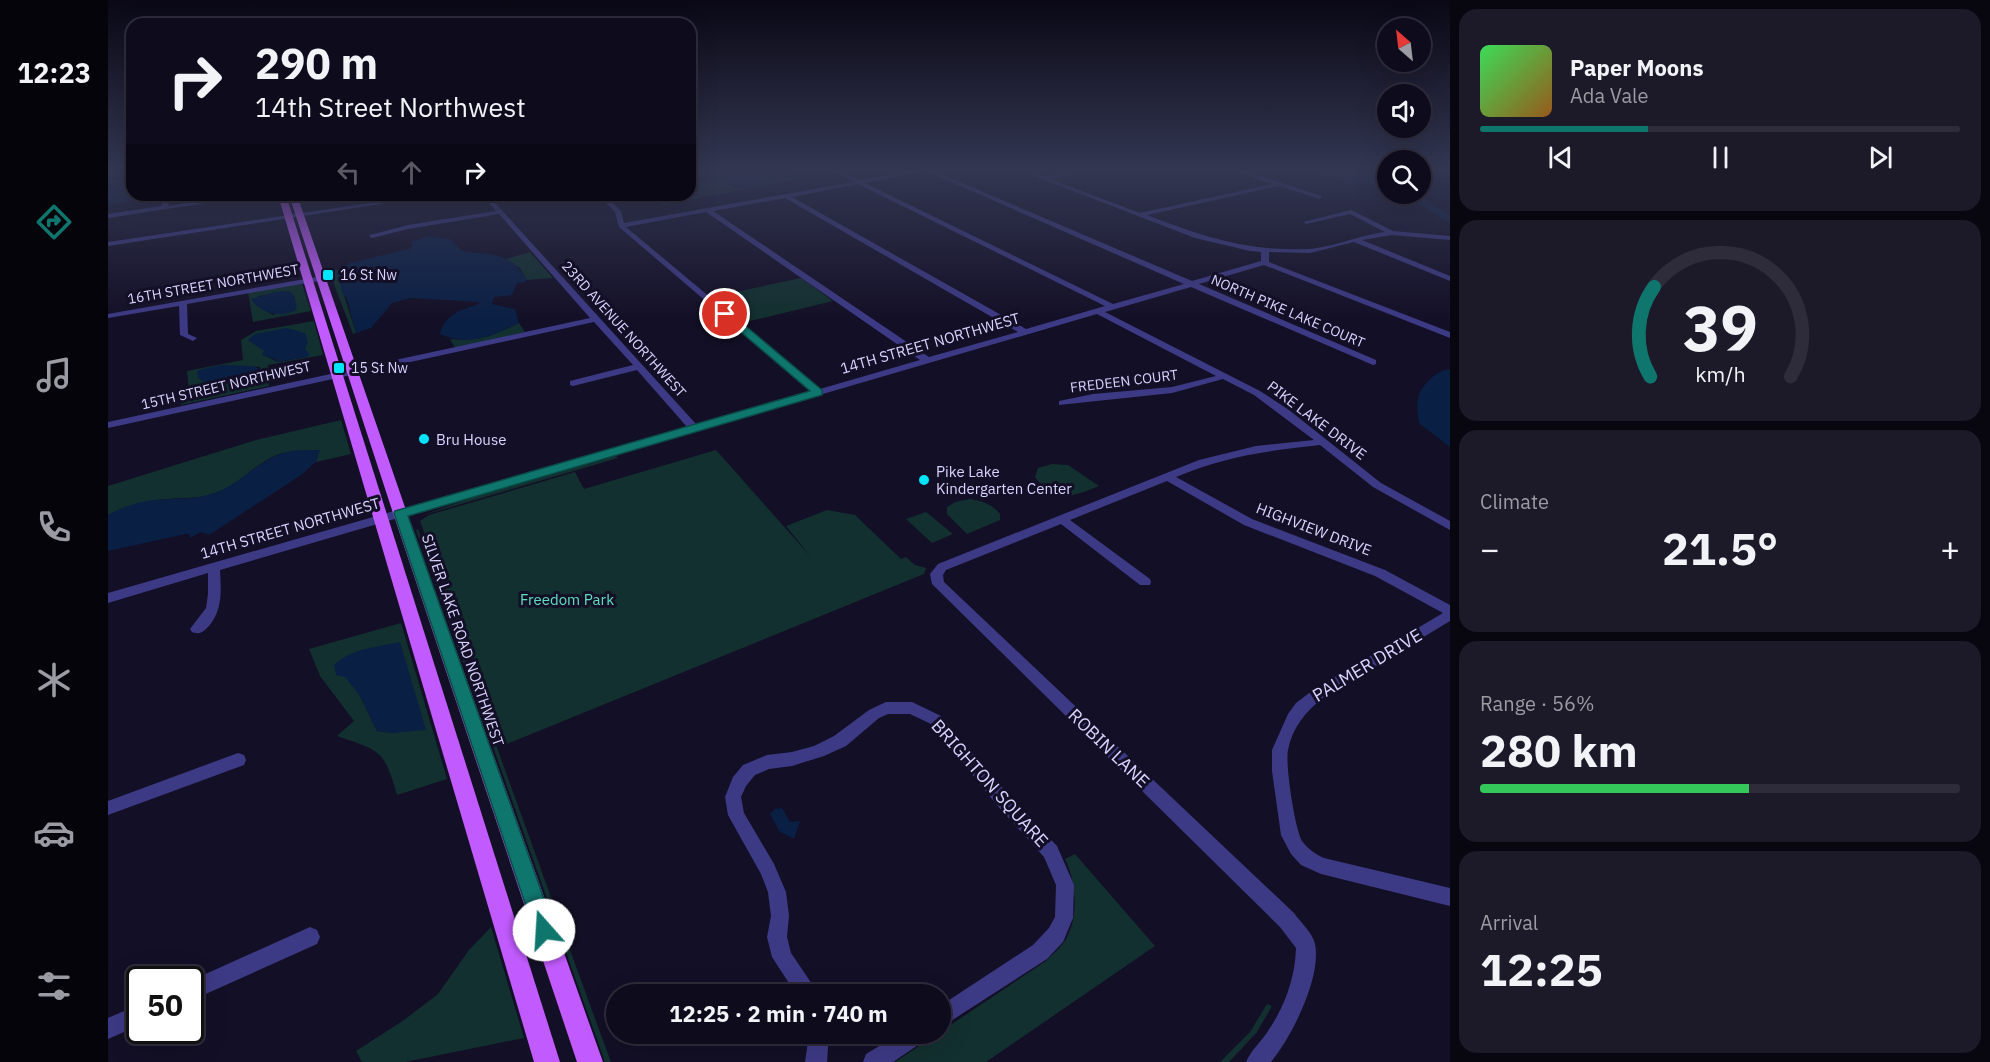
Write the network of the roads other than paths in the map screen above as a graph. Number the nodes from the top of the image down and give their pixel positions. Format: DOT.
graph roads {
  1 [pos="270,221"];
  2 [pos="296,221"];
  3 [pos="449,221"];
  4 [pos="509,221"];
  5 [pos="621,221"];
  6 [pos="650,221"];
  7 [pos="722,221"];
  8 [pos="829,221"];
  9 [pos="937,221"];
  10 [pos="1044,221"];
  11 [pos="1154,221"];
  12 [pos="1313,221"];
  13 [pos="1372,221"];
  14 [pos="1306,222"];
  15 [pos="621,226"];
  16 [pos="1392,233"];
  17 [pos="372,236"];
  18 [pos="1450,238"];
  19 [pos="1356,240"];
  20 [pos="108,244"];
  21 [pos="1264,251"];
  22 [pos="1264,263"];
  23 [pos="315,279"];
  24 [pos="1450,279"];
  25 [pos="1192,284"];
  26 [pos="183,303"];
  27 [pos="1113,307"];
  28 [pos="1098,311"];
  29 [pos="108,316"];
  30 [pos="596,319"];
  31 [pos="1025,332"];
  32 [pos="1450,335"];
  33 [pos="193,338"];
  34 [pos="927,360"];
  35 [pos="1373,363"];
  36 [pos="638,367"];
  37 [pos="353,373"];
  38 [pos="335,375"];
  39 [pos="1225,376"];
  40 [pos="573,383"];
  41 [pos="818,392"];
  42 [pos="1062,403"];
  43 [pos="108,425"];
  44 [pos="694,428"];
  45 [pos="1322,442"];
  46 [pos="1167,476"];
  47 [pos="400,513"];
  48 [pos="1062,519"];
  49 [pos="379,520"];
  50 [pos="1450,526"];
  51 [pos="214,567"];
  52 [pos="1145,582"];
  53 [pos="108,598"];
  54 [pos="1450,613"];
  55 [pos="197,629"];
  56 [pos="238,760"];
  57 [pos="108,808"];
  58 [pos="1450,897"];
  59 [pos="310,937"];
  60 [pos="800,984"];
  61 [pos="204,985"];
  62 [pos="951,1011"];
  63 [pos="126,1021"];
  64 [pos="108,1029"];
  65 [pos="818,1044"];
  66 [pos="902,1044"];
  67 [pos="547,1062"];
  68 [pos="590,1062"];
  69 [pos="816,1062"];
  70 [pos="874,1062"];
  71 [pos="1257,1062"];
  1 -- 20 [label="street"];
  2 -- 23 [label="main road, SILVER LAKE ROAD NORTHWEST"];
  3 -- 17 [label="street"];
  4 -- 30 [label="street, 23RD AVENUE NORTHWEST"];
  5 -- 15 [label="street"];
  6 -- 15 [label="street"];
  7 -- 34 [label="street"];
  8 -- 31 [label="street"];
  9 -- 27 [label="street"];
  10 -- 25 [label="street, NORTH PIKE LAKE COURT"];
  11 -- 21 [label="street"];
  12 -- 14 [label="street"];
  13 -- 16 [label="street"];
  15 -- 41 [label="street"];
  16 -- 18 [label="street"];
  16 -- 19 [label="street"];
  19 -- 21 [label="street"];
  19 -- 24 [label="street"];
  21 -- 22 [label="street"];
  22 -- 25 [label="street, 14TH STREET NORTHWEST"];
  22 -- 32 [label="street"];
  23 -- 26 [label="street, 16TH STREET NORTHWEST"];
  23 -- 37 [label="main road, SILVER LAKE ROAD NORTHWEST"];
  23 -- 38 [label="main road"];
  25 -- 27 [label="street, 14TH STREET NORTHWEST"];
  25 -- 35 [label="street, NORTH PIKE LAKE COURT"];
  26 -- 29 [label="street, 16TH STREET NORTHWEST"];
  26 -- 33 [label="street"];
  27 -- 28 [label="street, 14TH STREET NORTHWEST"];
  28 -- 31 [label="street, 14TH STREET NORTHWEST"];
  28 -- 39 [label="street, PIKE LAKE DRIVE"];
  30 -- 36 [label="street, 23RD AVENUE NORTHWEST"];
  30 -- 37 [label="street, 15TH STREET NORTHWEST"];
  31 -- 34 [label="street, 14TH STREET NORTHWEST"];
  34 -- 41 [label="street, 14TH STREET NORTHWEST"];
  36 -- 40 [label="street"];
  36 -- 44 [label="street, 23RD AVENUE NORTHWEST"];
  37 -- 38 [label="street, 15TH STREET NORTHWEST"];
  37 -- 47 [label="main road, SILVER LAKE ROAD NORTHWEST"];
  38 -- 43 [label="street, 15TH STREET NORTHWEST"];
  38 -- 49 [label="main road"];
  39 -- 42 [label="street, FREDEEN COURT"];
  39 -- 45 [label="street, PIKE LAKE DRIVE"];
  41 -- 44 [label="street, 14TH STREET NORTHWEST"];
  44 -- 47 [label="street, 14TH STREET NORTHWEST"];
  45 -- 46 [label="street"];
  45 -- 50 [label="street, PIKE LAKE DRIVE"];
  46 -- 48 [label="street"];
  46 -- 54 [label="street, HIGHVIEW DRIVE"];
  47 -- 49 [label="street, 14TH STREET NORTHWEST"];
  47 -- 68 [label="main road, SILVER LAKE ROAD NORTHWEST"];
  48 -- 52 [label="street"];
  48 -- 71 [label="street, ROBIN LANE"];
  49 -- 51 [label="street, 14TH STREET NORTHWEST"];
  49 -- 67 [label="main road"];
  51 -- 53 [label="street, 14TH STREET NORTHWEST"];
  51 -- 55 [label="street"];
  54 -- 58 [label="street, PALMER DRIVE"];
  56 -- 57 [label="street"];
  59 -- 61 [label="street"];
  60 -- 62 [label="street, BRIGHTON SQUARE"];
  63 -- 64 [label="street"];
  65 -- 69 [label="street"];
  66 -- 70 [label="street"];
}
